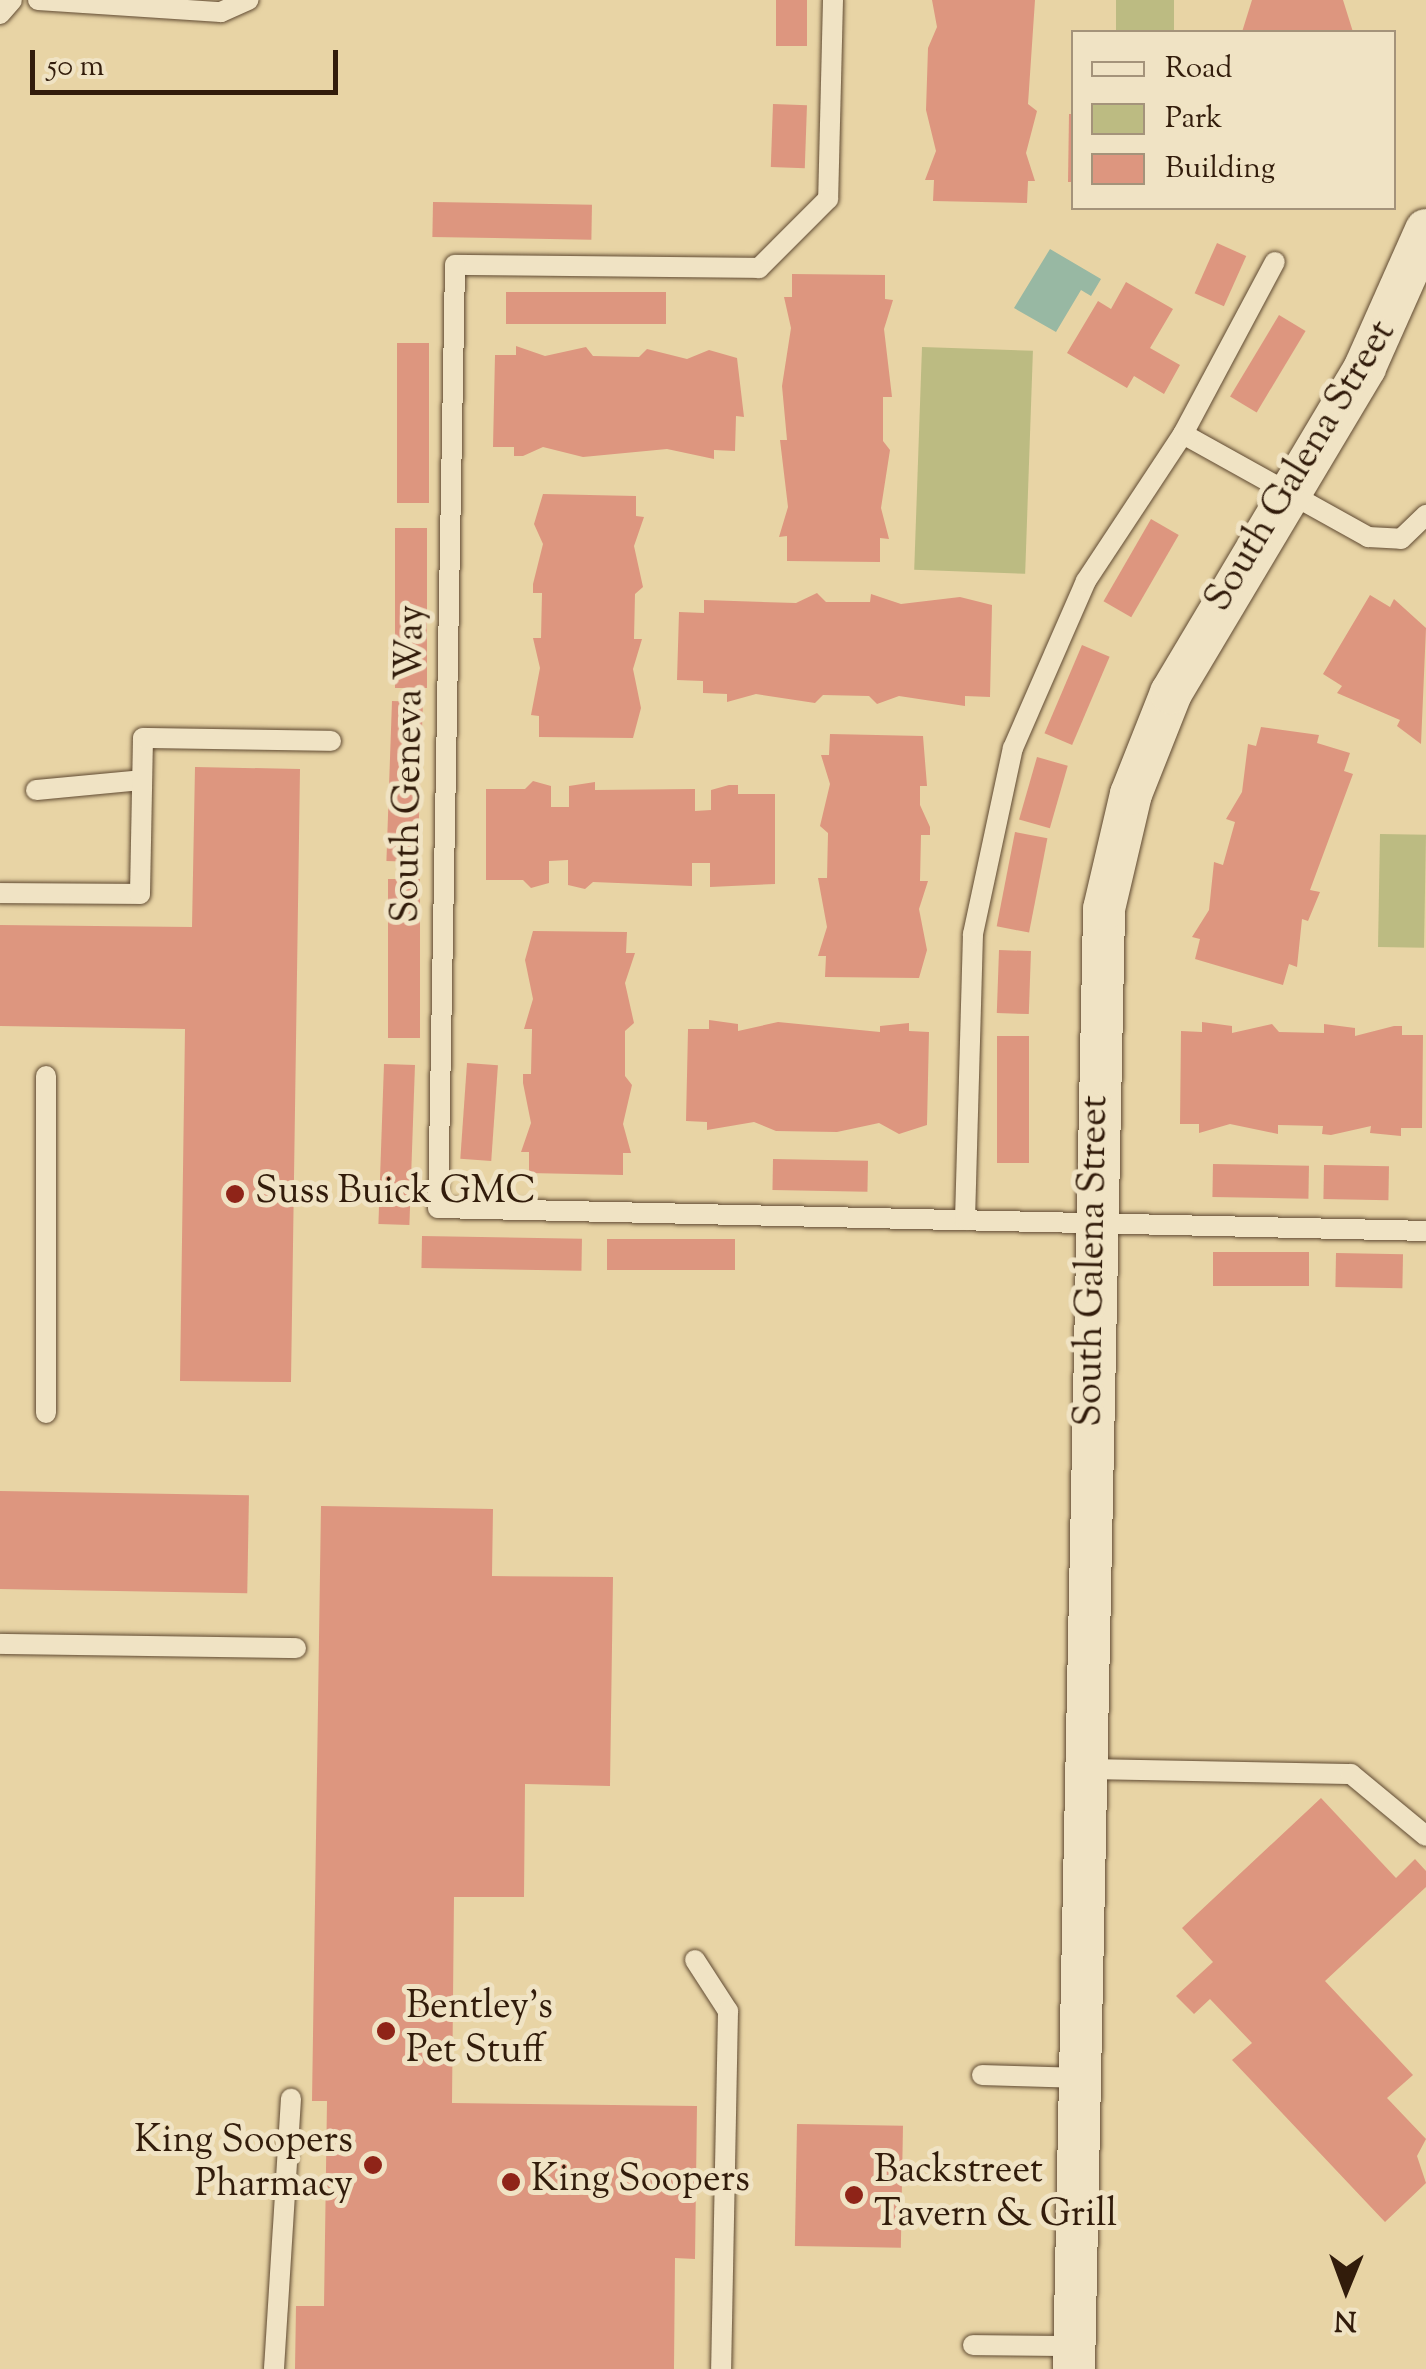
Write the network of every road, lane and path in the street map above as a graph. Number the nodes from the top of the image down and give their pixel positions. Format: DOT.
graph roads {
  1 [pos="12,0"];
  2 [pos="38,0"];
  3 [pos="248,0"];
  4 [pos="832,0"];
  5 [pos="0,14"];
  6 [pos="1426,230"];
  7 [pos="1275,262"];
  8 [pos="1183,434"];
  9 [pos="1290,495"];
  10 [pos="1426,515"];
  11 [pos="331,741"];
  12 [pos="142,780"];
  13 [pos="36,790"];
  14 [pos="0,893"];
  15 [pos="46,1076"];
  16 [pos="965,1220"];
  17 [pos="1095,1224"];
  18 [pos="1426,1231"];
  19 [pos="46,1413"];
  20 [pos="0,1644"];
  21 [pos="296,1648"];
  22 [pos="1086,1769"];
  23 [pos="1426,1836"];
  24 [pos="695,1960"];
  25 [pos="982,2074"];
  26 [pos="1081,2078"];
  27 [pos="291,2099"];
  28 [pos="973,2345"];
  29 [pos="1074,2358"];
  30 [pos="274,2369"];
  31 [pos="721,2369"];
  1 -- 5 [label="lane"];
  2 -- 3 [label="lane"];
  4 -- 16 [label="lane, South Geneva Way"];
  6 -- 9 [label="street, South Galena Street"];
  7 -- 8 [label="lane"];
  8 -- 9 [label="lane"];
  8 -- 16 [label="lane"];
  9 -- 10 [label="lane"];
  9 -- 17 [label="street, South Galena Street"];
  11 -- 12 [label="lane"];
  12 -- 13 [label="lane"];
  12 -- 14 [label="lane"];
  15 -- 19 [label="lane"];
  16 -- 17 [label="lane, South Geneva Way"];
  17 -- 18 [label="lane, South Geneva Way"];
  17 -- 22 [label="street, South Galena Street"];
  20 -- 21 [label="lane"];
  22 -- 23 [label="lane"];
  22 -- 26 [label="street, South Galena Street"];
  24 -- 31 [label="lane"];
  25 -- 26 [label="lane"];
  26 -- 29 [label="street, South Galena Street"];
  27 -- 30 [label="lane"];
  28 -- 29 [label="lane"];
}
